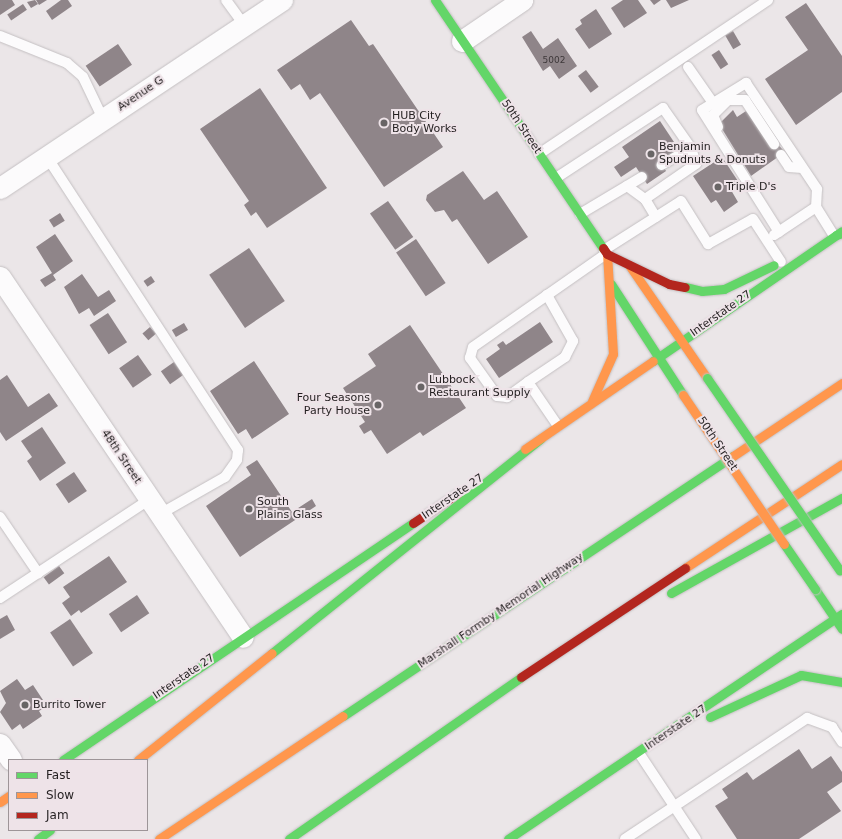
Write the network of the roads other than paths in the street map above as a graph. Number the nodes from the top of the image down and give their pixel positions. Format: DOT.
graph roads {
  1 [pos="226,0"];
  2 [pos="282,0"];
  3 [pos="435,0"];
  4 [pos="522,0"];
  5 [pos="768,0"];
  6 [pos="244,25"];
  7 [pos="0,36"];
  8 [pos="462,41"];
  9 [pos="688,67"];
  10 [pos="713,103"];
  11 [pos="103,119"];
  12 [pos="774,144"];
  13 [pos="691,148"];
  14 [pos="539,154"];
  15 [pos="781,155"];
  16 [pos="730,156"];
  17 [pos="47,157"];
  18 [pos="662,165"];
  19 [pos="802,168"];
  20 [pos="642,177"];
  21 [pos="556,178"];
  22 [pos="627,186"];
  23 [pos="0,188"];
  24 [pos="645,199"];
  25 [pos="816,207"];
  26 [pos="580,214"];
  27 [pos="656,217"];
  28 [pos="779,232"];
  29 [pos="839,234"];
  30 [pos="767,240"];
  31 [pos="816,249"];
  32 [pos="605,252"];
  33 [pos="626,261"];
  34 [pos="781,262"];
  35 [pos="606,276"];
  36 [pos="0,277"];
  37 [pos="547,296"];
  38 [pos="682,341"];
  39 [pos="659,357"];
  40 [pos="528,382"];
  41 [pos="842,383"];
  42 [pos="589,405"];
  43 [pos="558,426"];
  44 [pos="541,438"];
  45 [pos="842,464"];
  46 [pos="842,498"];
  47 [pos="155,507"];
  48 [pos="0,517"];
  49 [pos="38,573"];
  50 [pos="841,573"];
  51 [pos="0,598"];
  52 [pos="660,599"];
  53 [pos="647,607"];
  54 [pos="839,617"];
  55 [pos="842,629"];
  56 [pos="243,637"];
  57 [pos="530,671"];
  58 [pos="842,682"];
  59 [pos="656,742"];
  60 [pos="842,742"];
  61 [pos="0,744"];
  62 [pos="639,753"];
  63 [pos="10,759"];
  64 [pos="64,759"];
  65 [pos="139,759"];
  66 [pos="675,808"];
  67 [pos="638,830"];
  68 [pos="49,831"];
  69 [pos="38,839"];
  70 [pos="159,839"];
  71 [pos="289,839"];
  72 [pos="508,839"];
  73 [pos="625,839"];
  74 [pos="645,839"];
  75 [pos="696,839"];
  1 -- 6 [label="lane"];
  2 -- 6 [label="street, Avenue G"];
  3 -- 8 [label="main road, 50th Street"];
  4 -- 8 [label="street"];
  5 -- 14 [label="lane"];
  6 -- 11 [label="street, Avenue G"];
  7 -- 11 [label="lane"];
  8 -- 14 [label="main road, 50th Street"];
  9 -- 10 [label="lane"];
  10 -- 16 [label="lane"];
  10 -- 19 [label="lane"];
  11 -- 17 [label="street, Avenue G"];
  12 -- 16 [label="lane"];
  13 -- 18 [label="lane"];
  13 -- 21 [label="lane"];
  13 -- 24 [label="lane"];
  14 -- 21 [label="main road, 50th Street"];
  15 -- 19 [label="lane"];
  16 -- 28 [label="lane"];
  17 -- 23 [label="street, Avenue G"];
  17 -- 47 [label="lane"];
  19 -- 25 [label="lane"];
  20 -- 22 [label="lane"];
  21 -- 26 [label="main road, 50th Street"];
  22 -- 24 [label="lane"];
  22 -- 26 [label="lane"];
  24 -- 27 [label="lane"];
  25 -- 28 [label="lane"];
  25 -- 29 [label="lane"];
  26 -- 32 [label="main road, 50th Street"];
  27 -- 30 [label="lane"];
  27 -- 32 [label="lane"];
  28 -- 30 [label="lane"];
  29 -- 31 [label="main road, Interstate 27"];
  30 -- 34 [label="lane"];
  31 -- 34 [label="main road"];
  31 -- 38 [label="main road, Interstate 27"];
  32 -- 33 [label="main road"];
  32 -- 35 [label="main road"];
  32 -- 37 [label="lane"];
  33 -- 34 [label="main road"];
  33 -- 38 [label="main road"];
  35 -- 39 [label="main road, 50th Street"];
  35 -- 42 [label="main road"];
  36 -- 47 [label="street, 48th Street"];
  37 -- 40 [label="lane"];
  37 -- 40 [label="lane"];
  38 -- 39 [label="main road, Interstate 27"];
  38 -- 50 [label="main road, bridge"];
  39 -- 42 [label="main road, Interstate 27"];
  39 -- 54 [label="main road, 50th Street, bridge"];
  40 -- 43 [label="lane"];
  41 -- 70 [label="main road, Marshall Formby Memorial Highway"];
  42 -- 43 [label="main road, Interstate 27"];
  43 -- 44 [label="main road, Interstate 27"];
  44 -- 56 [label="main road, Interstate 27"];
  44 -- 65 [label="main road"];
  45 -- 57 [label="main road"];
  46 -- 52 [label="main road"];
  47 -- 49 [label="lane"];
  47 -- 56 [label="street, 48th Street"];
  48 -- 49 [label="lane"];
  49 -- 51 [label="lane"];
  53 -- 57 [label="main road"];
  54 -- 55 [label="main road, 50th Street"];
  54 -- 59 [label="main road, Interstate 27"];
  56 -- 64 [label="main road, Interstate 27"];
  57 -- 71 [label="main road"];
  58 -- 59 [label="main road"];
  59 -- 62 [label="main road, Interstate 27"];
  60 -- 66 [label="lane"];
  61 -- 63 [label="street"];
  62 -- 66 [label="lane"];
  62 -- 72 [label="main road, Interstate 27"];
  66 -- 67 [label="lane"];
  66 -- 75 [label="lane"];
  67 -- 73 [label="lane"];
  67 -- 74 [label="lane"];
  68 -- 69 [label="main road"];
}
